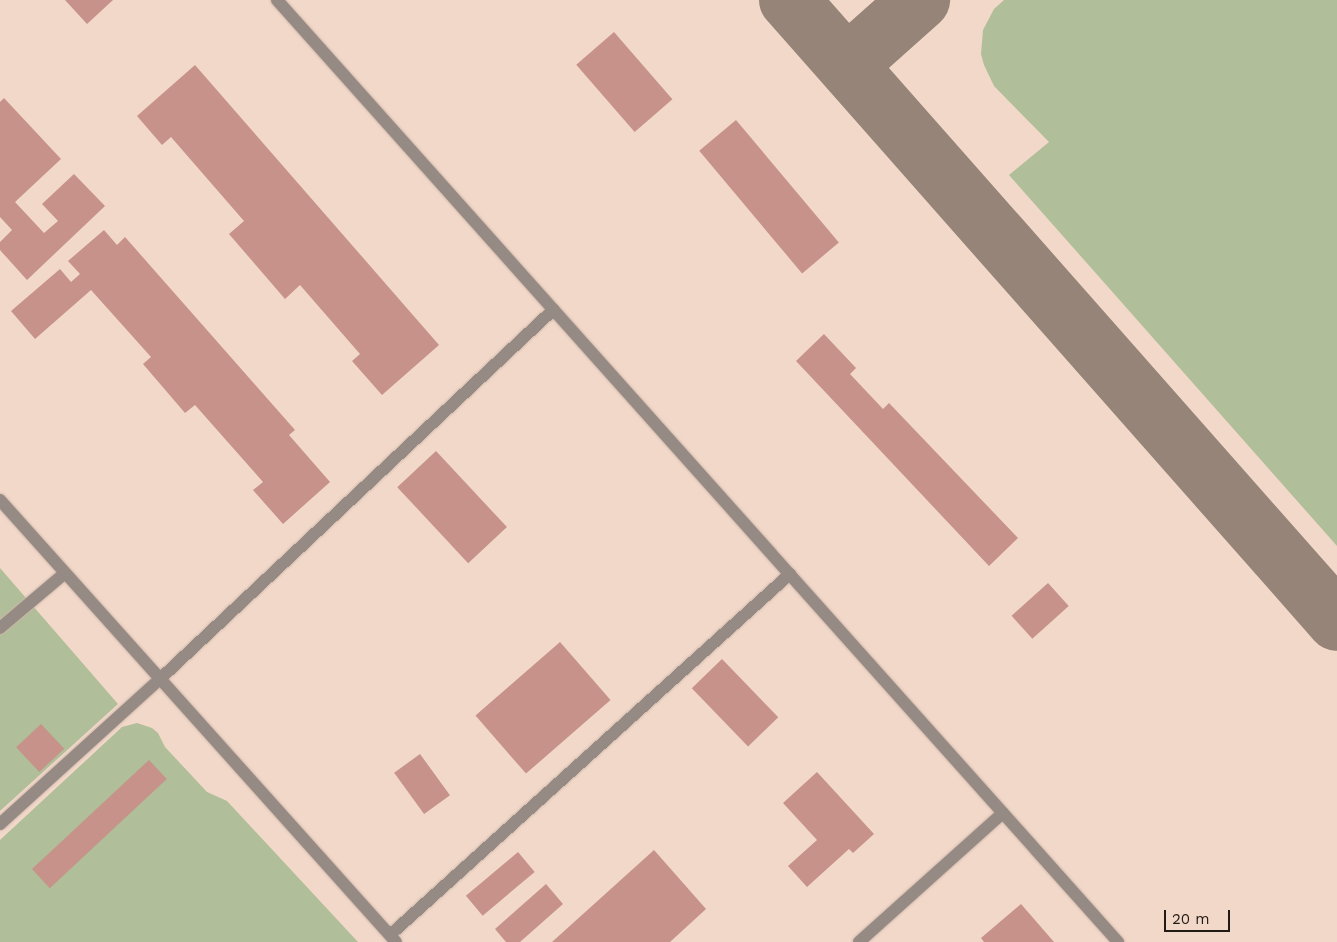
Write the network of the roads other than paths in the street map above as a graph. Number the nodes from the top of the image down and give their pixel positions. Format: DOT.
graph roads {
  1 [pos="277,0"];
  2 [pos="554,310"];
  3 [pos="0,500"];
  4 [pos="65,573"];
  5 [pos="790,574"];
  6 [pos="0,628"];
  7 [pos="160,679"];
  8 [pos="1003,813"];
  9 [pos="0,824"];
  10 [pos="393,938"];
  11 [pos="859,942"];
  12 [pos="1118,942"];
  1 -- 2 [label="lane"];
  2 -- 5 [label="lane"];
  2 -- 7 [label="lane"];
  3 -- 4 [label="lane"];
  4 -- 6 [label="lane"];
  4 -- 7 [label="lane"];
  5 -- 8 [label="lane"];
  5 -- 10 [label="lane"];
  7 -- 9 [label="lane"];
  7 -- 10 [label="lane"];
  8 -- 11 [label="lane"];
  8 -- 12 [label="lane"];
}
